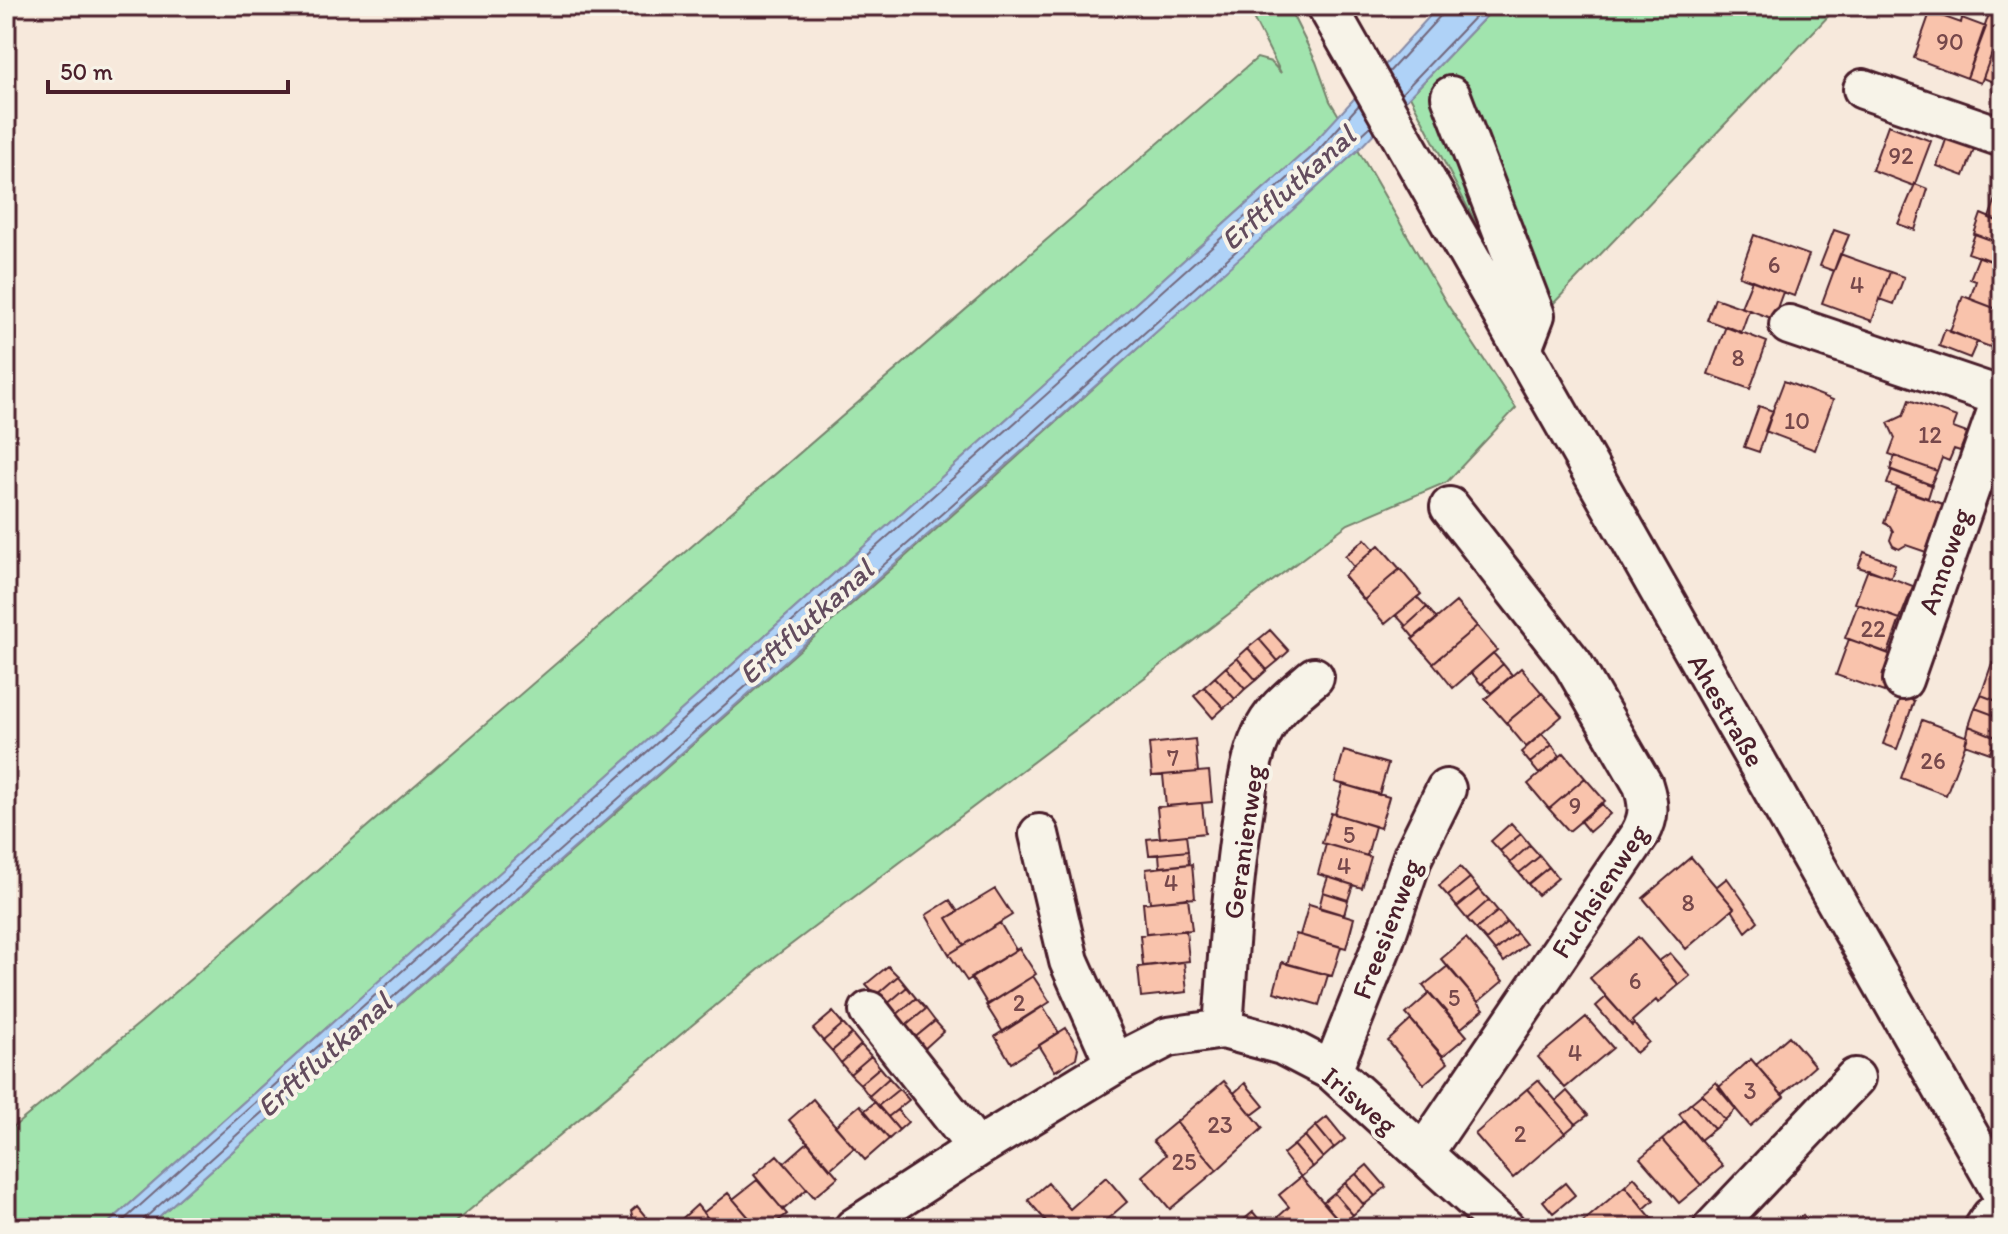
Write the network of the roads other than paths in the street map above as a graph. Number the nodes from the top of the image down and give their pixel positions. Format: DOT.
graph roads {
  1 [pos="1327,6"];
  2 [pos="1863,89"];
  3 [pos="1451,96"];
  4 [pos="2002,137"];
  5 [pos="1789,325"];
  6 [pos="1522,349"];
  7 [pos="2002,397"];
  8 [pos="1450,507"];
  9 [pos="1314,677"];
  10 [pos="1903,680"];
  11 [pos="1446,789"];
  12 [pos="1039,834"];
  13 [pos="869,1011"];
  14 [pos="1223,1029"];
  15 [pos="1115,1064"];
  16 [pos="1332,1071"];
  17 [pos="1855,1078"];
  18 [pos="977,1148"];
  19 [pos="1423,1154"];
  20 [pos="2002,1193"];
  21 [pos="2002,1208"];
  22 [pos="854,1228"];
  23 [pos="1505,1228"];
  24 [pos="1713,1228"];
  25 [pos="1984,1228"];
  1 -- 6 [label="street, Ahestraße"];
  2 -- 4 [label="street"];
  3 -- 6 [label="street"];
  5 -- 7 [label="street"];
  6 -- 20 [label="street, Ahestraße"];
  7 -- 10 [label="street, Annoweg"];
  8 -- 19 [label="street, Fuchsienweg"];
  9 -- 14 [label="street, Geranienweg"];
  11 -- 16 [label="street, Freesienweg"];
  12 -- 15 [label="street"];
  13 -- 18 [label="street"];
  14 -- 15 [label="street, Irisweg"];
  14 -- 16 [label="street, Irisweg"];
  15 -- 18 [label="street, Irisweg"];
  16 -- 19 [label="street, Irisweg"];
  17 -- 24 [label="street"];
  18 -- 22 [label="street, Irisweg"];
  19 -- 23 [label="street, Irisweg"];
  21 -- 25 [label="street"];
}
